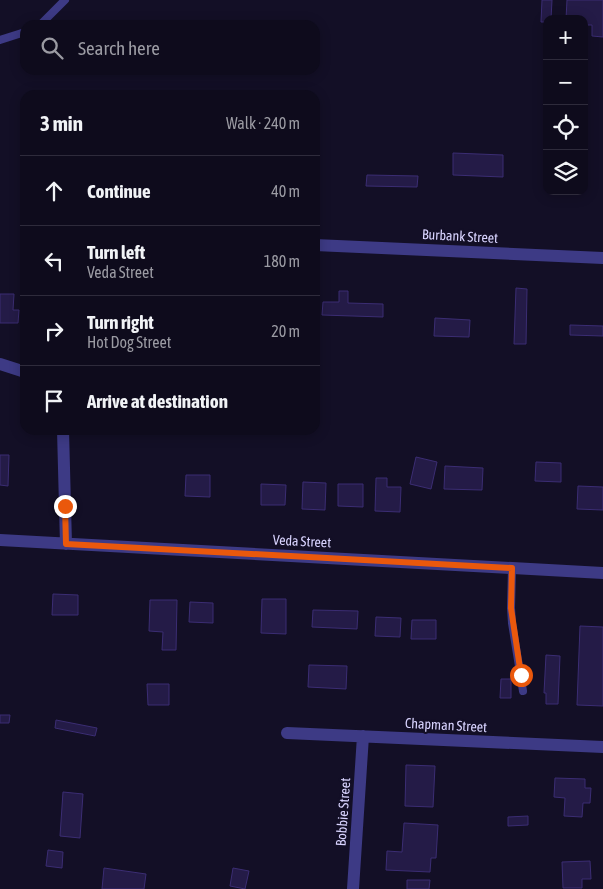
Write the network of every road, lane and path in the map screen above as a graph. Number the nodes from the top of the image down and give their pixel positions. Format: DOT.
graph roads {
  1 [pos="65,0"];
  2 [pos="45,20"];
  3 [pos="20,34"];
  4 [pos="0,40"];
  5 [pos="320,245"];
  6 [pos="603,258"];
  7 [pos="0,364"];
  8 [pos="20,370"];
  9 [pos="63,435"];
  10 [pos="0,540"];
  11 [pos="66,544"];
  12 [pos="512,568"];
  13 [pos="603,573"];
  14 [pos="523,691"];
  15 [pos="287,733"];
  16 [pos="363,736"];
  17 [pos="603,748"];
  18 [pos="353,889"];
  1 -- 2 [label="lane"];
  3 -- 4 [label="lane"];
  5 -- 6 [label="street, Burbank Street"];
  7 -- 8 [label="street"];
  9 -- 11 [label="street"];
  10 -- 11 [label="street, Veda Street"];
  11 -- 12 [label="street, Veda Street"];
  12 -- 13 [label="street, Veda Street"];
  12 -- 14 [label="lane"];
  15 -- 16 [label="street, Chapman Street"];
  16 -- 17 [label="street, Chapman Street"];
  16 -- 18 [label="street, Bobbie Street"];
}
